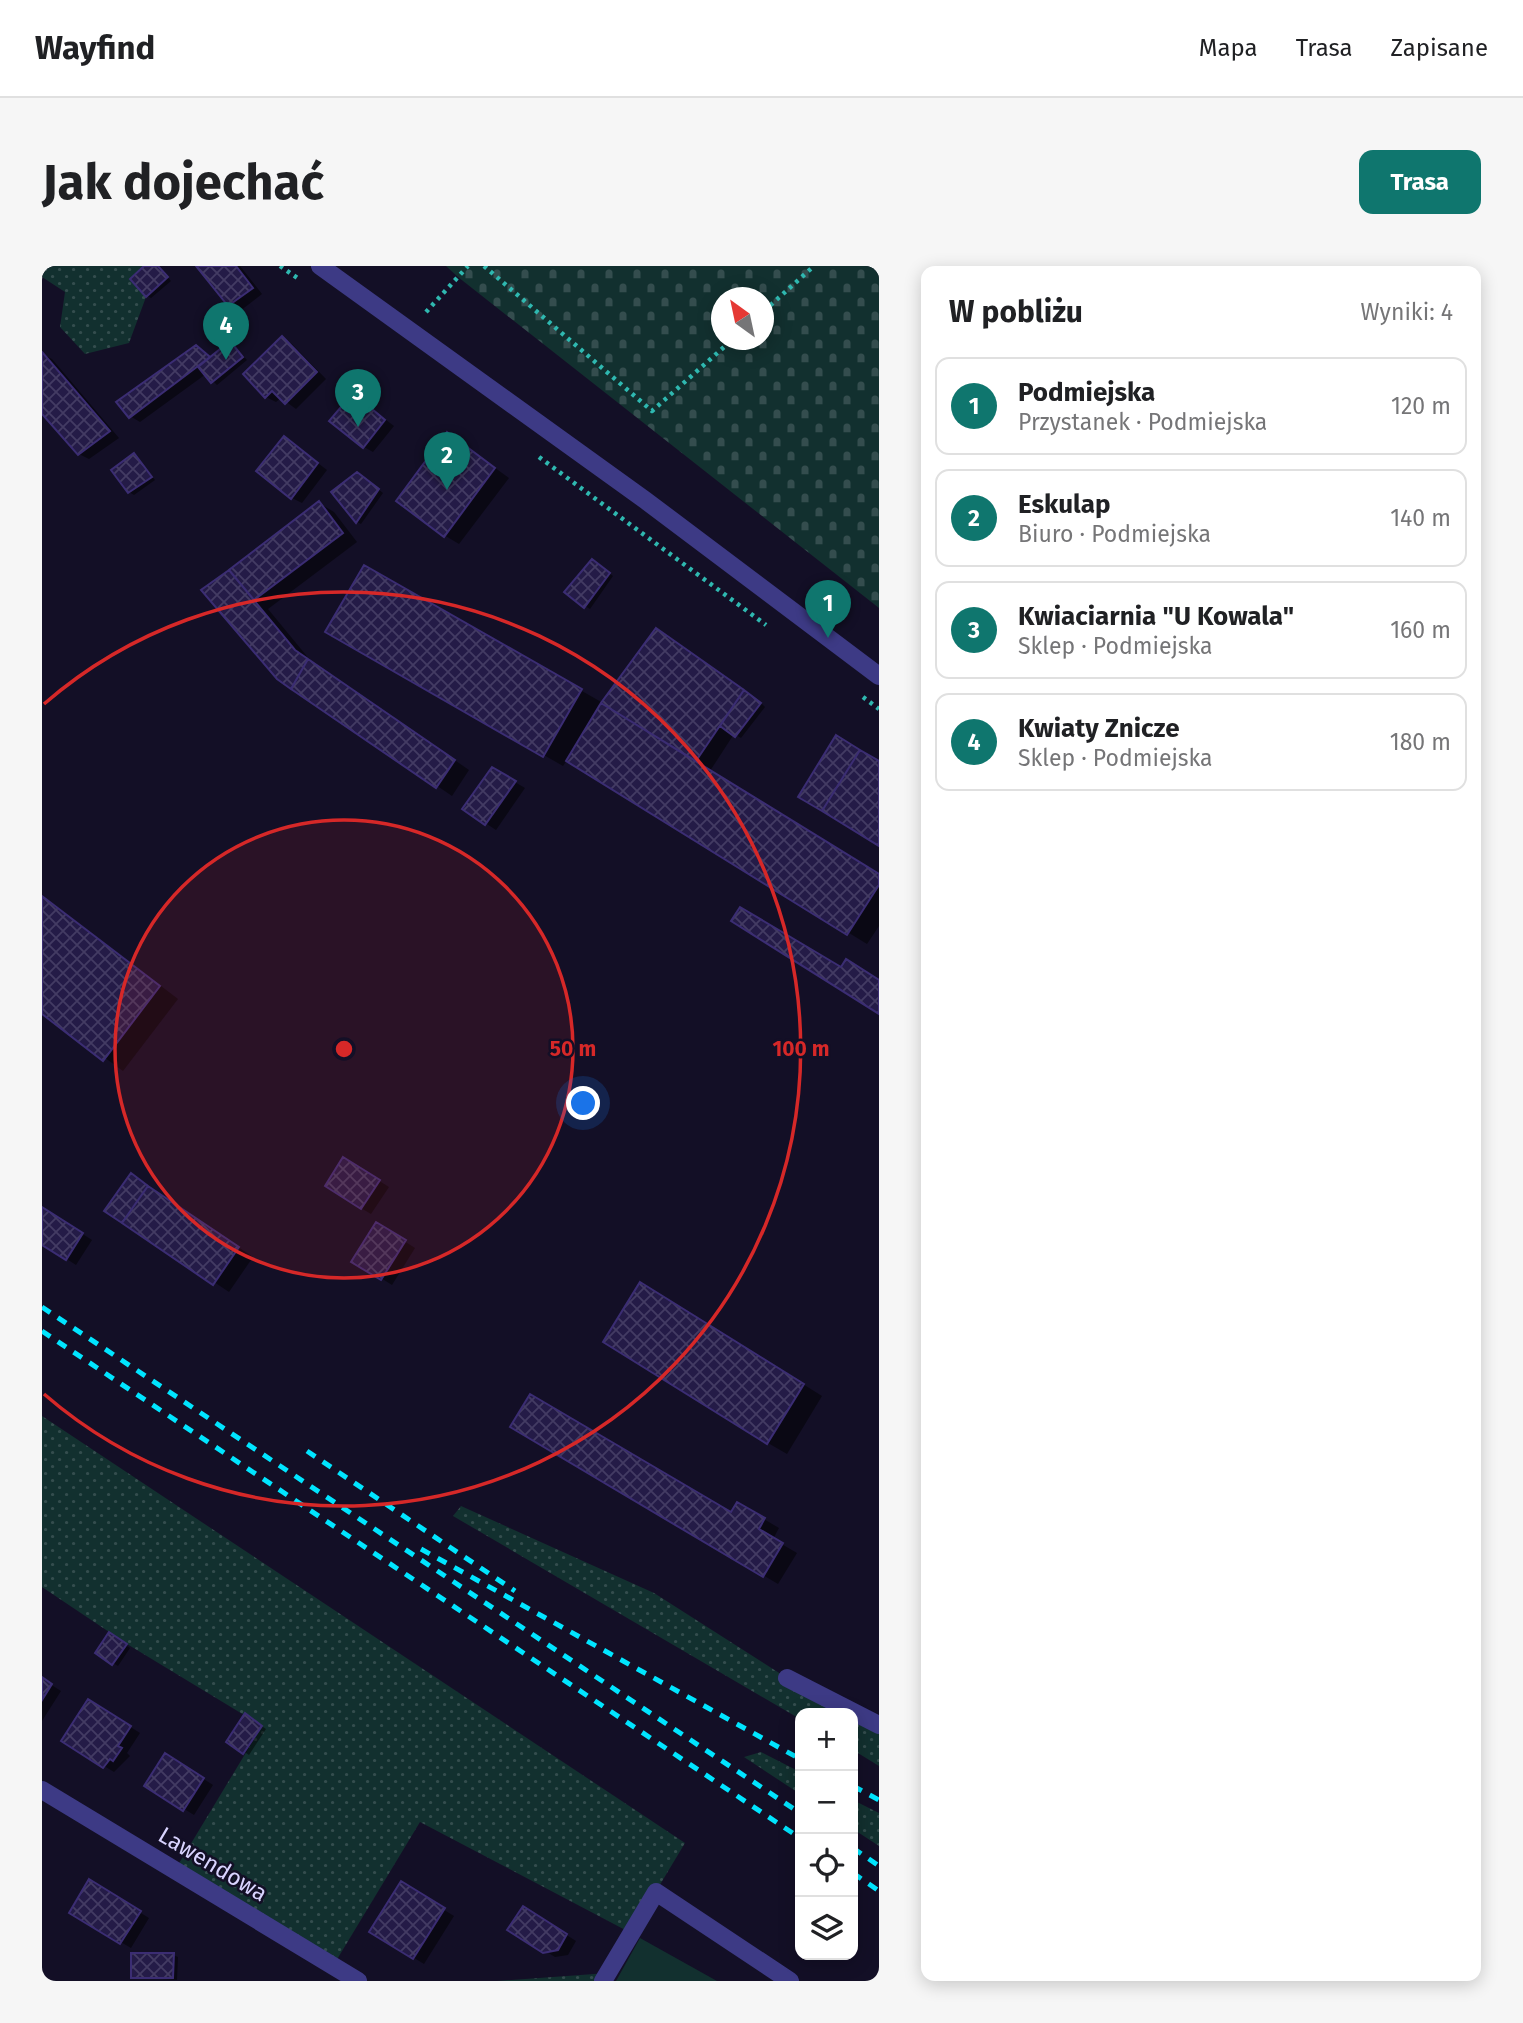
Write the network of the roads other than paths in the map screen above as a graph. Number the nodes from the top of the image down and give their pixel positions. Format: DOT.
graph roads {
  1 [pos="320,266"];
  2 [pos="879,676"];
  3 [pos="787,1678"];
  4 [pos="879,1725"];
  5 [pos="42,1790"];
  6 [pos="358,1981"];
  7 [pos="603,1981"];
  8 [pos="790,1981"];
  1 -- 2 [label="street"];
  3 -- 4 [label="street"];
  5 -- 6 [label="street, Lawendowa"];
  7 -- 8 [label="street"];
}
